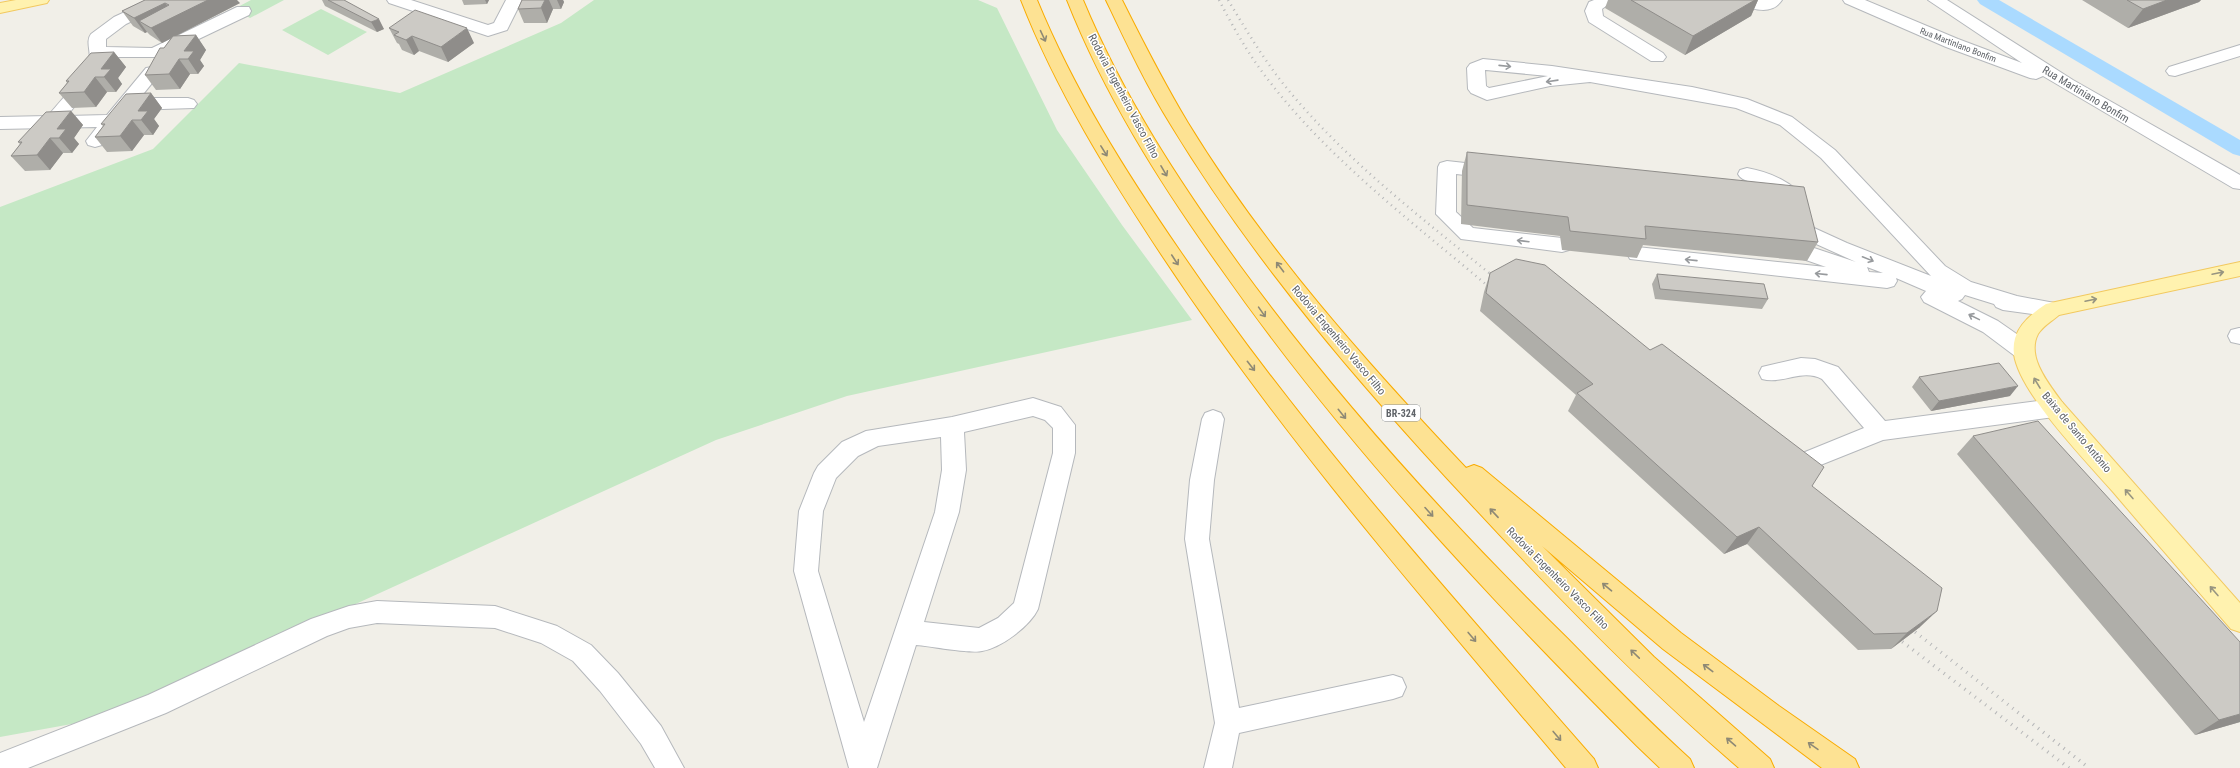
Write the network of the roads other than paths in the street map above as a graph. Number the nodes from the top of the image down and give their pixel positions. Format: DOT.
graph roads {
  1 [pos="41,0"];
  2 [pos="164,0"];
  3 [pos="396,0"];
  4 [pos="514,0"];
  5 [pos="1029,0"];
  6 [pos="1069,0"];
  7 [pos="1114,0"];
  8 [pos="1606,0"];
  9 [pos="1741,0"];
  10 [pos="1774,0"];
  11 [pos="1851,0"];
  12 [pos="1936,0"];
  13 [pos="443,7"];
  14 [pos="0,8"];
  15 [pos="1078,9"];
  16 [pos="243,11"];
  17 [pos="2240,50"];
  18 [pos="99,52"];
  19 [pos="1657,57"];
  20 [pos="2175,71"];
  21 [pos="152,72"];
  22 [pos="1591,77"];
  23 [pos="2067,84"];
  24 [pos="126,104"];
  25 [pos="188,104"];
  26 [pos="112,121"];
  27 [pos="53,122"];
  28 [pos="0,123"];
  29 [pos="95,141"];
  30 [pos="2240,183"];
  31 [pos="1485,188"];
  32 [pos="1798,203"];
  33 [pos="1562,245"];
  34 [pos="1840,248"];
  35 [pos="1637,254"];
  36 [pos="1928,262"];
  37 [pos="2240,269"];
  38 [pos="1913,277"];
  39 [pos="1887,281"];
  40 [pos="2017,304"];
  41 [pos="2053,308"];
  42 [pos="2023,350"];
  43 [pos="1770,373"];
  44 [pos="2054,408"];
  45 [pos="1404,416"];
  46 [pos="1213,419"];
  47 [pos="952,426"];
  48 [pos="1880,431"];
  49 [pos="1813,459"];
  50 [pos="2240,621"];
  51 [pos="908,632"];
  52 [pos="1393,687"];
  53 [pos="1228,723"];
  54 [pos="0,766"];
  55 [pos="864,767"];
  56 [pos="670,768"];
  57 [pos="1218,768"];
  58 [pos="1584,768"];
  59 [pos="1680,768"];
  60 [pos="1760,768"];
  61 [pos="1845,768"];
  1 -- 14 [label="main road"];
  2 -- 18 [label="street"];
  3 -- 13 [label="street"];
  4 -- 13 [label="street"];
  5 -- 58 [label="highway, one-way"];
  6 -- 15 [label="highway, Rodovia Engenheiro Vasco Filho"];
  45 -- 7 [label="highway, Rodovia Engenheiro Vasco Filho / BR-324, one-way"];
  8 -- 19 [label="street"];
  9 -- 10 [label="street"];
  11 -- 23 [label="street, Rua Martinlano Bonfim"];
  12 -- 23 [label="street, Rua Martiniano Bonfim"];
  15 -- 59 [label="highway, Rodovia Engenheiro Vasco Filho, one-way"];
  16 -- 18 [label="street"];
  17 -- 20 [label="street"];
  18 -- 27 [label="street"];
  21 -- 24 [label="street"];
  22 -- 22 [label="street, one-way"];
  22 -- 36 [label="street"];
  23 -- 30 [label="street, Rua Martiniano Bonfim"];
  24 -- 25 [label="street"];
  24 -- 26 [label="street"];
  26 -- 27 [label="street"];
  26 -- 29 [label="street"];
  27 -- 28 [label="street"];
  33 -- 31 [label="street, one-way"];
  32 -- 32 [label="street"];
  32 -- 34 [label="street"];
  34 -- 38 [label="street, one-way"];
  34 -- 39 [label="street"];
  39 -- 35 [label="street, one-way"];
  36 -- 38 [label="street"];
  36 -- 40 [label="street"];
  41 -- 37 [label="main road, one-way"];
  38 -- 40 [label="street"];
  42 -- 39 [label="street, one-way"];
  40 -- 41 [label="street"];
  41 -- 42 [label="main road"];
  44 -- 42 [label="main road, Baixa de Santo Antônio, one-way"];
  43 -- 48 [label="street"];
  44 -- 48 [label="street"];
  50 -- 44 [label="main road, Baixa de Santo Antônio, one-way"];
  60 -- 45 [label="highway, Rodovia Engenheiro Vasco Filho / BR-324, one-way"];
  61 -- 45 [label="highway, one-way"];
  46 -- 53 [label="street"];
  47 -- 51 [label="street"];
  47 -- 51 [label="street"];
  47 -- 55 [label="street"];
  48 -- 49 [label="street"];
  51 -- 55 [label="street"];
  52 -- 53 [label="street"];
  53 -- 57 [label="street"];
  54 -- 56 [label="street"];
}
